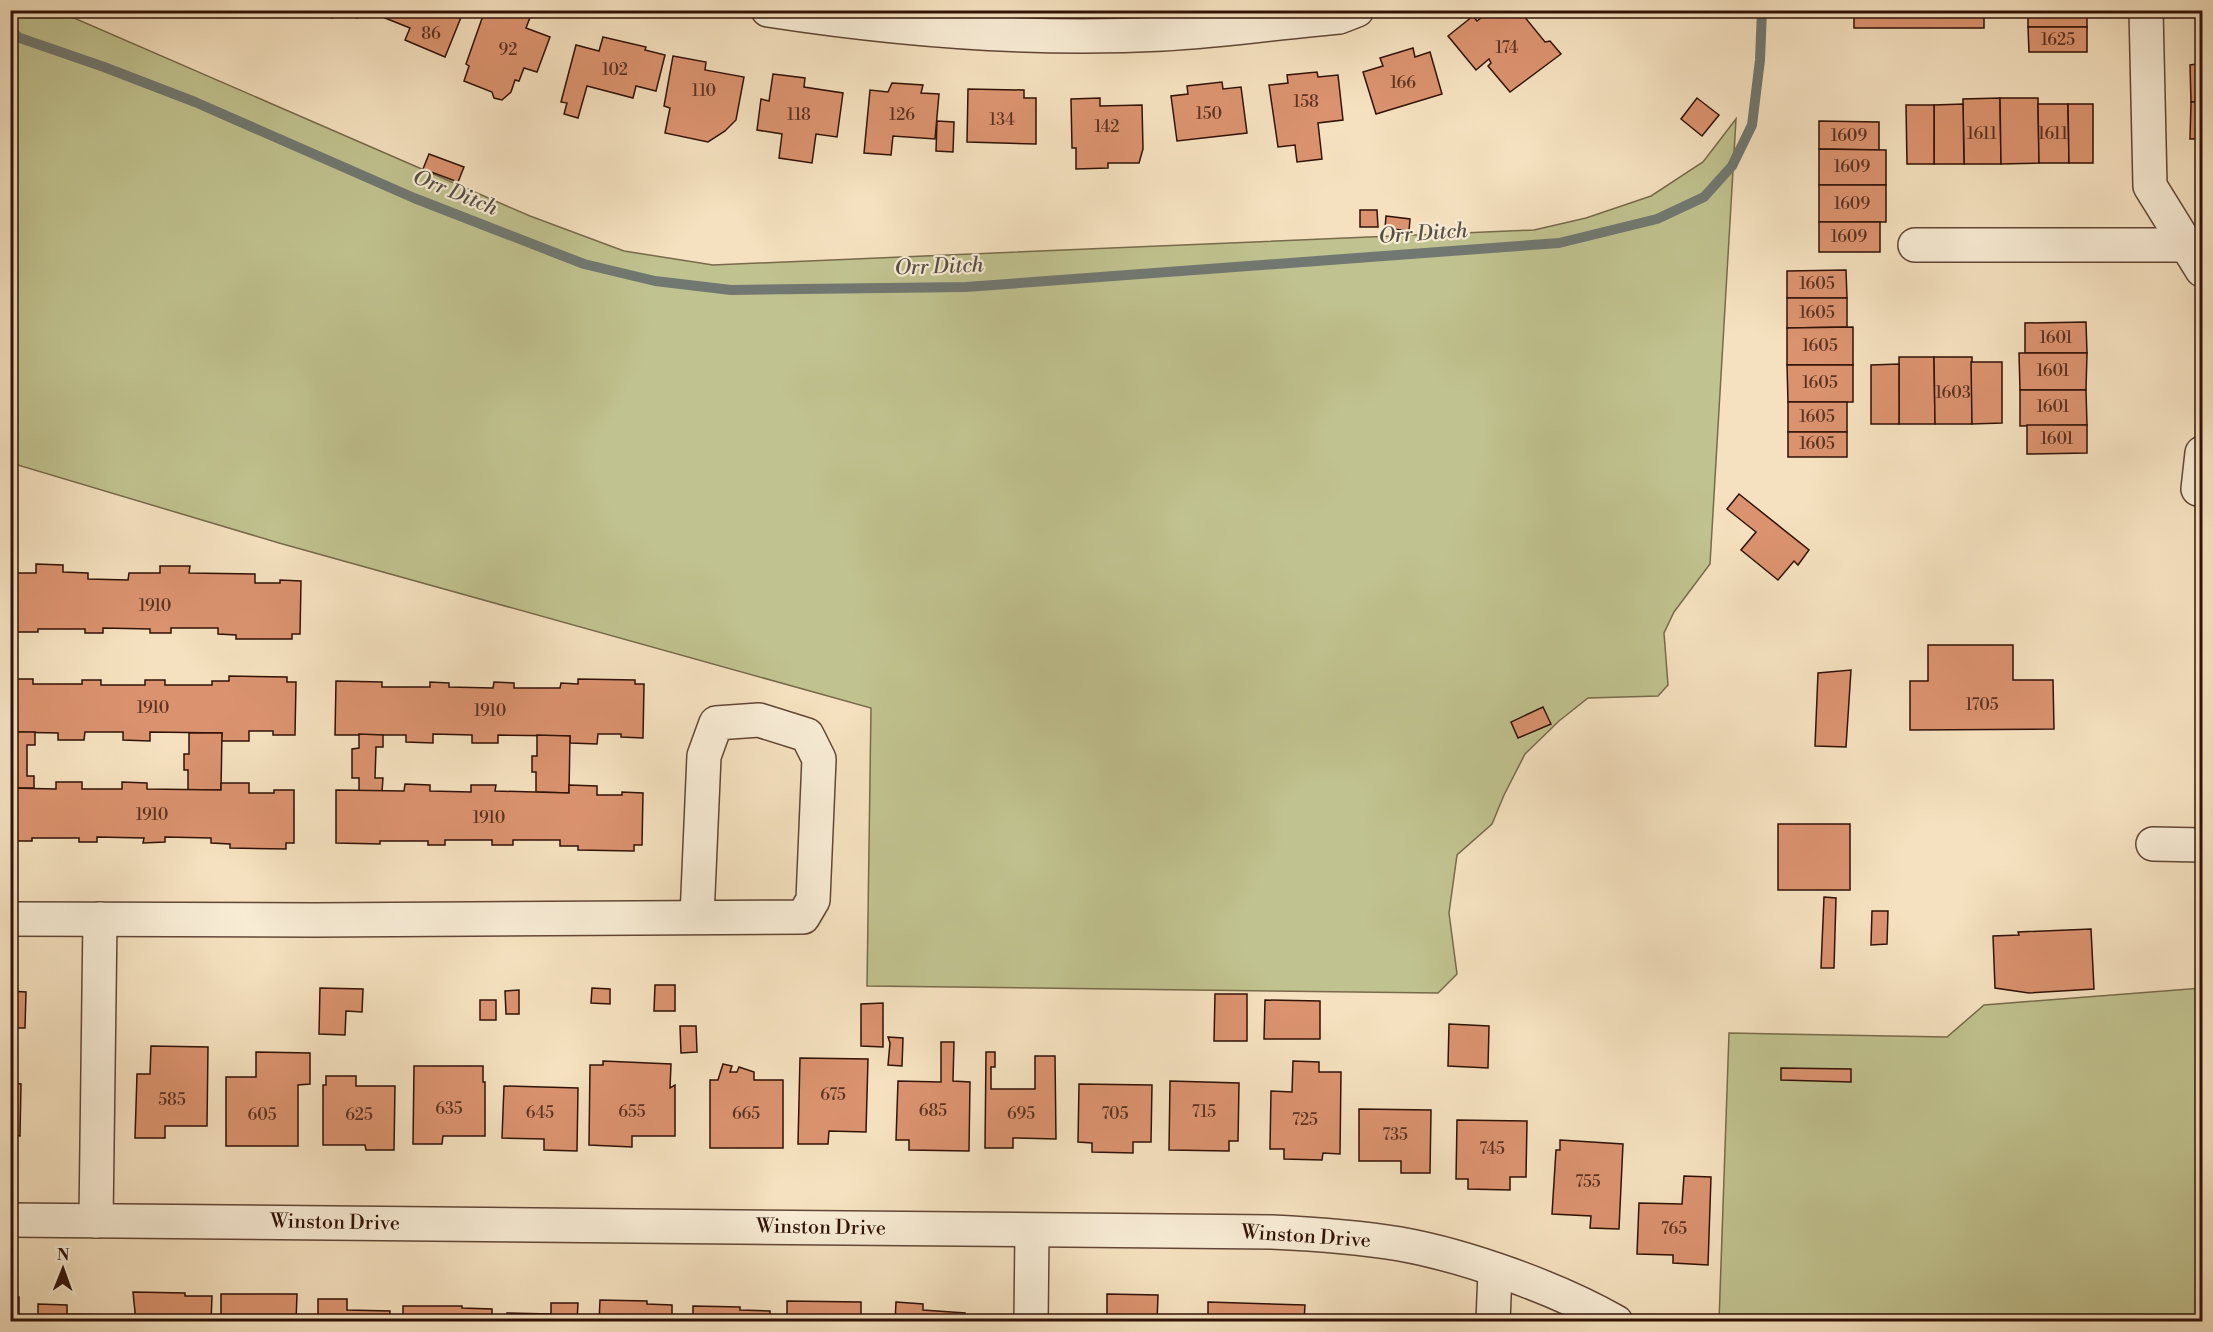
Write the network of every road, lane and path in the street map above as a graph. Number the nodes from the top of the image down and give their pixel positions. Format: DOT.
graph roads {
  1 [pos="768,10"];
  2 [pos="1357,10"];
  3 [pos="2146,10"];
  4 [pos="1915,245"];
  5 [pos="2194,258"];
  6 [pos="2202,453"];
  7 [pos="2198,489"];
  8 [pos="2153,844"];
  9 [pos="2202,845"];
  10 [pos="697,917"];
  11 [pos="10,919"];
  12 [pos="100,919"];
  13 [pos="10,1220"];
  14 [pos="96,1221"];
  15 [pos="1032,1231"];
  16 [pos="1495,1271"];
  17 [pos="1031,1322"];
  18 [pos="1493,1322"];
  19 [pos="1616,1322"];
  1 -- 2 [label="street"];
  3 -- 5 [label="street"];
  4 -- 5 [label="street"];
  6 -- 7 [label="street"];
  8 -- 9 [label="street"];
  10 -- 10 [label="street"];
  10 -- 12 [label="street"];
  11 -- 12 [label="street"];
  12 -- 14 [label="street"];
  13 -- 14 [label="street, Winston Drive"];
  14 -- 15 [label="street, Winston Drive"];
  15 -- 16 [label="street, Winston Drive"];
  15 -- 17 [label="street"];
  16 -- 18 [label="street"];
  16 -- 19 [label="street, Winston Drive"];
}
